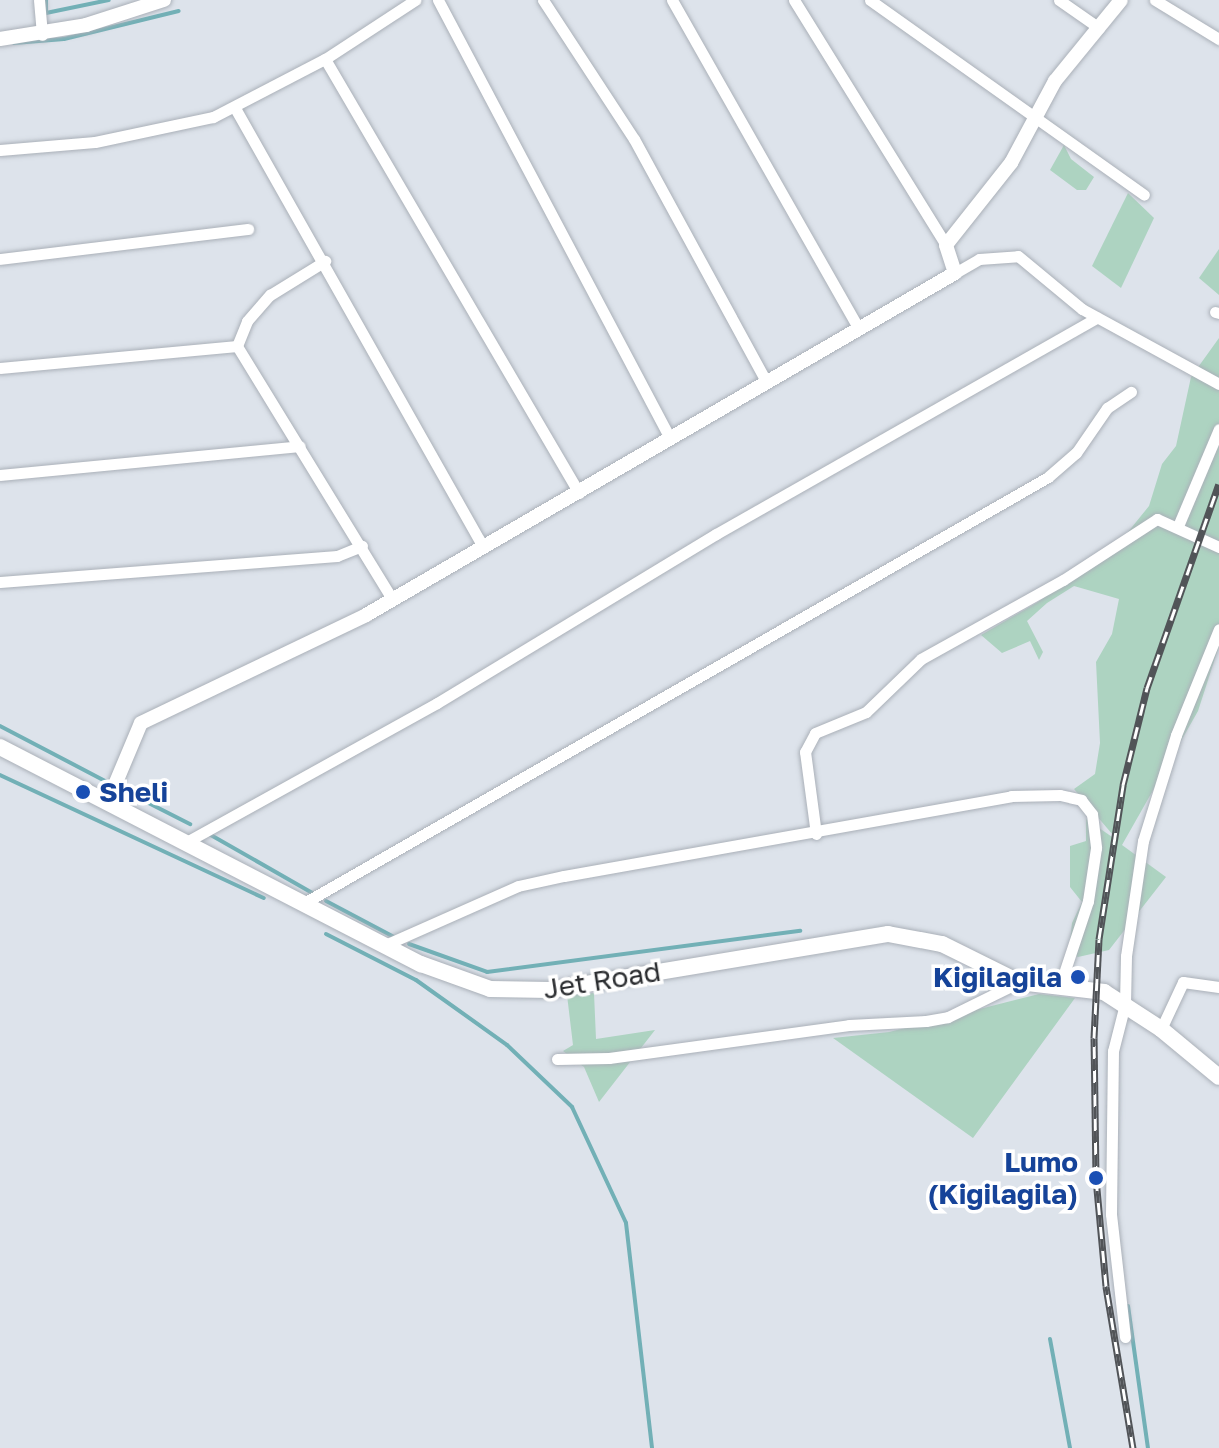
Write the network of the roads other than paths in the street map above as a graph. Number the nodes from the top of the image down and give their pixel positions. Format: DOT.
graph roads {
  1 [pos="39,0"];
  2 [pos="164,0"];
  3 [pos="415,0"];
  4 [pos="438,0"];
  5 [pos="543,0"];
  6 [pos="672,0"];
  7 [pos="794,0"];
  8 [pos="870,0"];
  9 [pos="1059,0"];
  10 [pos="1121,0"];
  11 [pos="1155,0"];
  12 [pos="1099,28"];
  13 [pos="42,35"];
  14 [pos="0,39"];
  15 [pos="1219,39"];
  16 [pos="325,59"];
  17 [pos="235,108"];
  18 [pos="1034,119"];
  19 [pos="0,150"];
  20 [pos="1144,195"];
  21 [pos="248,229"];
  22 [pos="946,245"];
  23 [pos="0,259"];
  24 [pos="325,261"];
  25 [pos="955,273"];
  26 [pos="1097,318"];
  27 [pos="858,328"];
  28 [pos="237,346"];
  29 [pos="0,368"];
  30 [pos="766,381"];
  31 [pos="1219,384"];
  32 [pos="1131,392"];
  33 [pos="1219,429"];
  34 [pos="669,437"];
  35 [pos="300,446"];
  36 [pos="0,475"];
  37 [pos="579,493"];
  38 [pos="1178,526"];
  39 [pos="482,545"];
  40 [pos="362,546"];
  41 [pos="1219,547"];
  42 [pos="0,582"];
  43 [pos="392,599"];
  44 [pos="1219,629"];
  45 [pos="0,747"];
  46 [pos="109,799"];
  47 [pos="816,834"];
  48 [pos="190,840"];
  49 [pos="304,903"];
  50 [pos="385,945"];
  51 [pos="1019,982"];
  52 [pos="1060,985"];
  53 [pos="1219,987"];
  54 [pos="1125,1004"];
  55 [pos="1161,1029"];
  56 [pos="557,1059"];
  57 [pos="1219,1077"];
  58 [pos="1125,1337"];
  1 -- 13 [label="street"];
  2 -- 13 [label="street"];
  3 -- 16 [label="street"];
  4 -- 34 [label="street"];
  5 -- 30 [label="street"];
  6 -- 27 [label="street"];
  7 -- 22 [label="street"];
  8 -- 18 [label="street"];
  9 -- 12 [label="street"];
  10 -- 12 [label="street"];
  11 -- 15 [label="street"];
  12 -- 18 [label="street"];
  13 -- 14 [label="street"];
  16 -- 17 [label="street"];
  16 -- 37 [label="street"];
  17 -- 19 [label="street"];
  17 -- 24 [label="street"];
  18 -- 20 [label="street"];
  18 -- 22 [label="street"];
  21 -- 23 [label="street"];
  22 -- 25 [label="street"];
  24 -- 28 [label="street"];
  24 -- 39 [label="street"];
  25 -- 26 [label="street"];
  25 -- 27 [label="street"];
  26 -- 31 [label="street"];
  26 -- 48 [label="street"];
  27 -- 30 [label="street"];
  28 -- 29 [label="street"];
  28 -- 35 [label="street"];
  30 -- 34 [label="street"];
  32 -- 49 [label="street"];
  33 -- 38 [label="street"];
  34 -- 37 [label="street"];
  35 -- 36 [label="street"];
  35 -- 40 [label="street"];
  37 -- 39 [label="street"];
  38 -- 41 [label="street"];
  38 -- 47 [label="street"];
  39 -- 43 [label="street"];
  40 -- 42 [label="street"];
  40 -- 43 [label="street"];
  43 -- 46 [label="street"];
  44 -- 54 [label="street"];
  45 -- 46 [label="main road, Jet Road"];
  46 -- 48 [label="main road, Jet Road"];
  47 -- 50 [label="street"];
  47 -- 52 [label="street"];
  48 -- 49 [label="main road, Jet Road"];
  49 -- 50 [label="main road, Jet Road"];
  50 -- 51 [label="main road, Jet Road"];
  51 -- 52 [label="main road, Jet Road"];
  51 -- 56 [label="street"];
  52 -- 54 [label="main road, Jet Road"];
  53 -- 55 [label="street"];
  54 -- 55 [label="main road, Jet Road"];
  54 -- 58 [label="street"];
  55 -- 57 [label="main road, Jet Road"];
}
